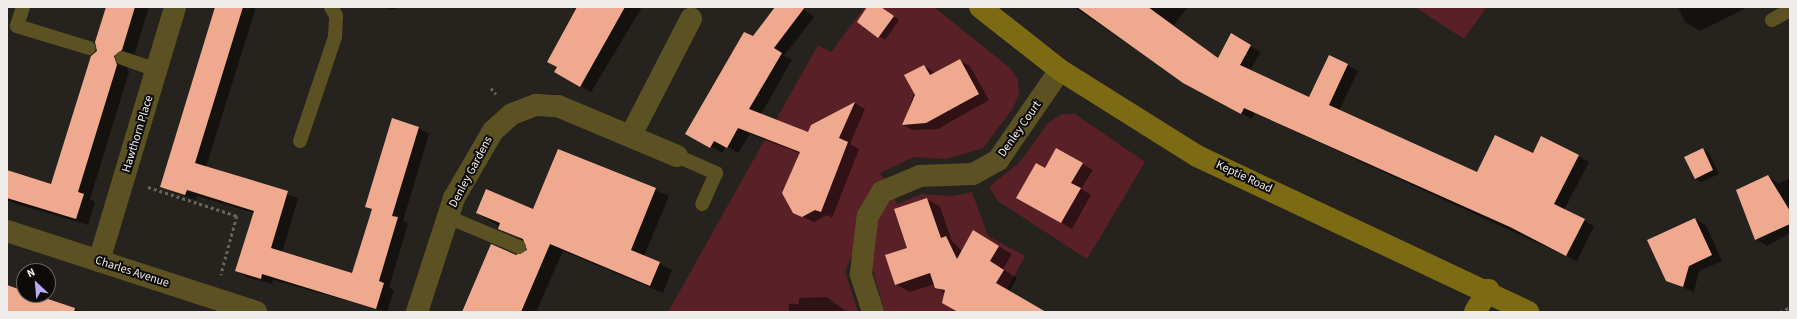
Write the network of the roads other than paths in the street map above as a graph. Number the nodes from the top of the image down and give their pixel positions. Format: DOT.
graph roads {
  1 [pos="23,7"];
  2 [pos="175,7"];
  3 [pos="331,7"];
  4 [pos="980,7"];
  5 [pos="1790,10"];
  6 [pos="691,18"];
  7 [pos="1772,20"];
  8 [pos="89,48"];
  9 [pos="122,58"];
  10 [pos="157,70"];
  11 [pos="1060,70"];
  12 [pos="631,135"];
  13 [pos="300,141"];
  14 [pos="677,156"];
  15 [pos="702,204"];
  16 [pos="448,217"];
  17 [pos="7,231"];
  18 [pos="519,247"];
  19 [pos="99,261"];
  20 [pos="1488,290"];
  21 [pos="256,312"];
  22 [pos="416,312"];
  23 [pos="873,312"];
  24 [pos="1475,312"];
  25 [pos="1528,312"];
  1 -- 8 [label="lane"];
  2 -- 10 [label="street, Hawthorn Place"];
  3 -- 13 [label="lane"];
  4 -- 11 [label="main road, Keptie Road"];
  5 -- 7 [label="lane"];
  6 -- 12 [label="street"];
  9 -- 10 [label="lane"];
  10 -- 19 [label="street, Hawthorn Place"];
  11 -- 20 [label="main road, Keptie Road"];
  11 -- 23 [label="street, Denley Court"];
  12 -- 14 [label="street, Denley Gardens"];
  12 -- 16 [label="street, Denley Gardens"];
  14 -- 15 [label="lane"];
  16 -- 18 [label="lane"];
  16 -- 22 [label="street, Denley Gardens"];
  17 -- 19 [label="street, Charles Avenue"];
  19 -- 21 [label="street, Charles Avenue"];
  20 -- 24 [label="main road"];
  20 -- 25 [label="main road, Keptie Road"];
}
